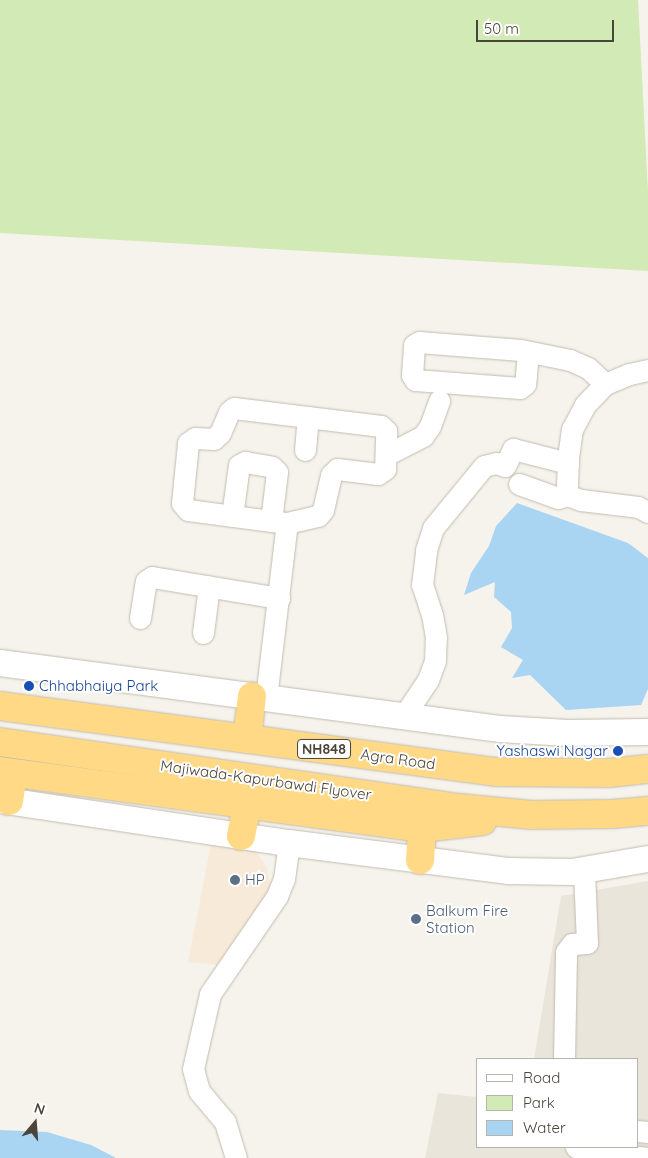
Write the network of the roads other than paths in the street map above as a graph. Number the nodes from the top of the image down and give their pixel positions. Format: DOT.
graph roads {
  1 [pos="528,352"];
  2 [pos="648,370"];
  3 [pos="605,384"];
  4 [pos="439,401"];
  5 [pos="308,417"];
  6 [pos="305,450"];
  7 [pos="386,456"];
  8 [pos="568,463"];
  9 [pos="519,484"];
  10 [pos="567,495"];
  11 [pos="648,512"];
  12 [pos="232,516"];
  13 [pos="279,522"];
  14 [pos="209,586"];
  15 [pos="279,598"];
  16 [pos="140,618"];
  17 [pos="203,633"];
  18 [pos="0,663"];
  19 [pos="259,697"];
  20 [pos="0,706"];
  21 [pos="403,717"];
  22 [pos="648,732"];
  23 [pos="247,739"];
  24 [pos="0,742"];
  25 [pos="648,768"];
  26 [pos="6,772"];
  27 [pos="4,801"];
  28 [pos="247,805"];
  29 [pos="648,811"];
  30 [pos="532,815"];
  31 [pos="422,828"];
  32 [pos="241,836"];
  33 [pos="289,843"];
  34 [pos="420,860"];
  35 [pos="648,860"];
  36 [pos="584,870"];
  37 [pos="564,1058"];
  38 [pos="578,1148"];
  39 [pos="236,1158"];
  40 [pos="648,1158"];
  1 -- 1 [label="street"];
  1 -- 3 [label="street"];
  2 -- 3 [label="street"];
  3 -- 8 [label="street"];
  4 -- 7 [label="street"];
  5 -- 6 [label="street"];
  5 -- 7 [label="street"];
  5 -- 12 [label="street"];
  7 -- 13 [label="street"];
  8 -- 10 [label="street"];
  8 -- 21 [label="street"];
  9 -- 10 [label="street"];
  10 -- 11 [label="street"];
  12 -- 13 [label="street"];
  12 -- 13 [label="street"];
  13 -- 15 [label="street"];
  14 -- 15 [label="street"];
  14 -- 16 [label="street"];
  14 -- 17 [label="street"];
  15 -- 19 [label="street"];
  18 -- 19 [label="street"];
  19 -- 21 [label="street"];
  19 -- 23 [label="highway"];
  20 -- 23 [label="highway, Agra Road / NH848"];
  21 -- 22 [label="street"];
  23 -- 25 [label="highway, Agra Road / NH848"];
  24 -- 30 [label="highway, Majiwada-Kapurbawdi Flyover"];
  26 -- 27 [label="highway"];
  26 -- 28 [label="highway"];
  27 -- 32 [label="street"];
  28 -- 31 [label="highway"];
  28 -- 32 [label="highway"];
  29 -- 30 [label="highway"];
  30 -- 31 [label="highway"];
  31 -- 34 [label="highway"];
  32 -- 33 [label="street"];
  33 -- 34 [label="street"];
  33 -- 39 [label="street"];
  34 -- 36 [label="street"];
  35 -- 36 [label="street"];
  36 -- 37 [label="street"];
  38 -- 40 [label="street"];
}
